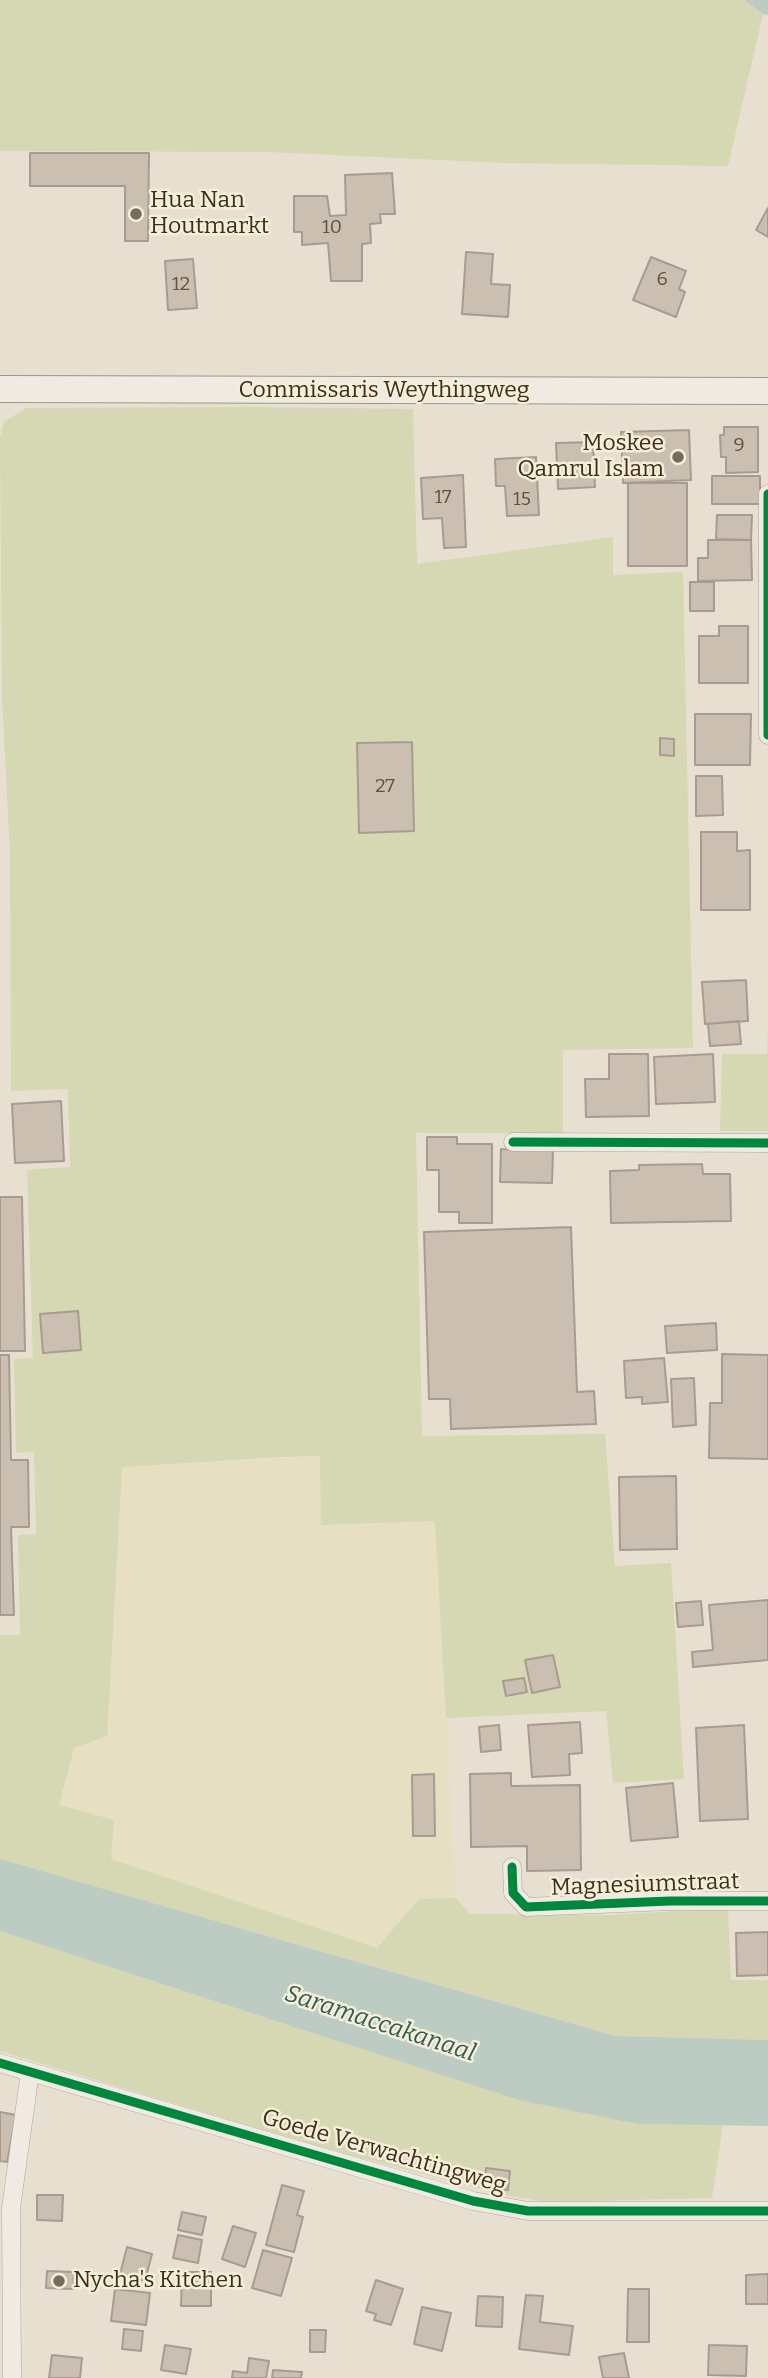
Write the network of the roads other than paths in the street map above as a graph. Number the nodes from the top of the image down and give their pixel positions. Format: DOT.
graph roads {
  1 [pos="0,389"];
  2 [pos="768,391"];
  3 [pos="768,494"];
  4 [pos="768,735"];
  5 [pos="513,1142"];
  6 [pos="768,1143"];
  7 [pos="512,1867"];
  8 [pos="768,1901"];
  9 [pos="0,2063"];
  10 [pos="30,2072"];
  11 [pos="768,2211"];
  12 [pos="12,2376"];
  1 -- 2 [label="main road, Commissaris Weythingweg"];
  3 -- 4 [label="street"];
  5 -- 6 [label="street"];
  7 -- 8 [label="street, Magnesiumstraat"];
  9 -- 10 [label="street, Goede Verwachtingweg"];
  10 -- 11 [label="street, Goede Verwachtingweg"];
  10 -- 12 [label="street"];
}
